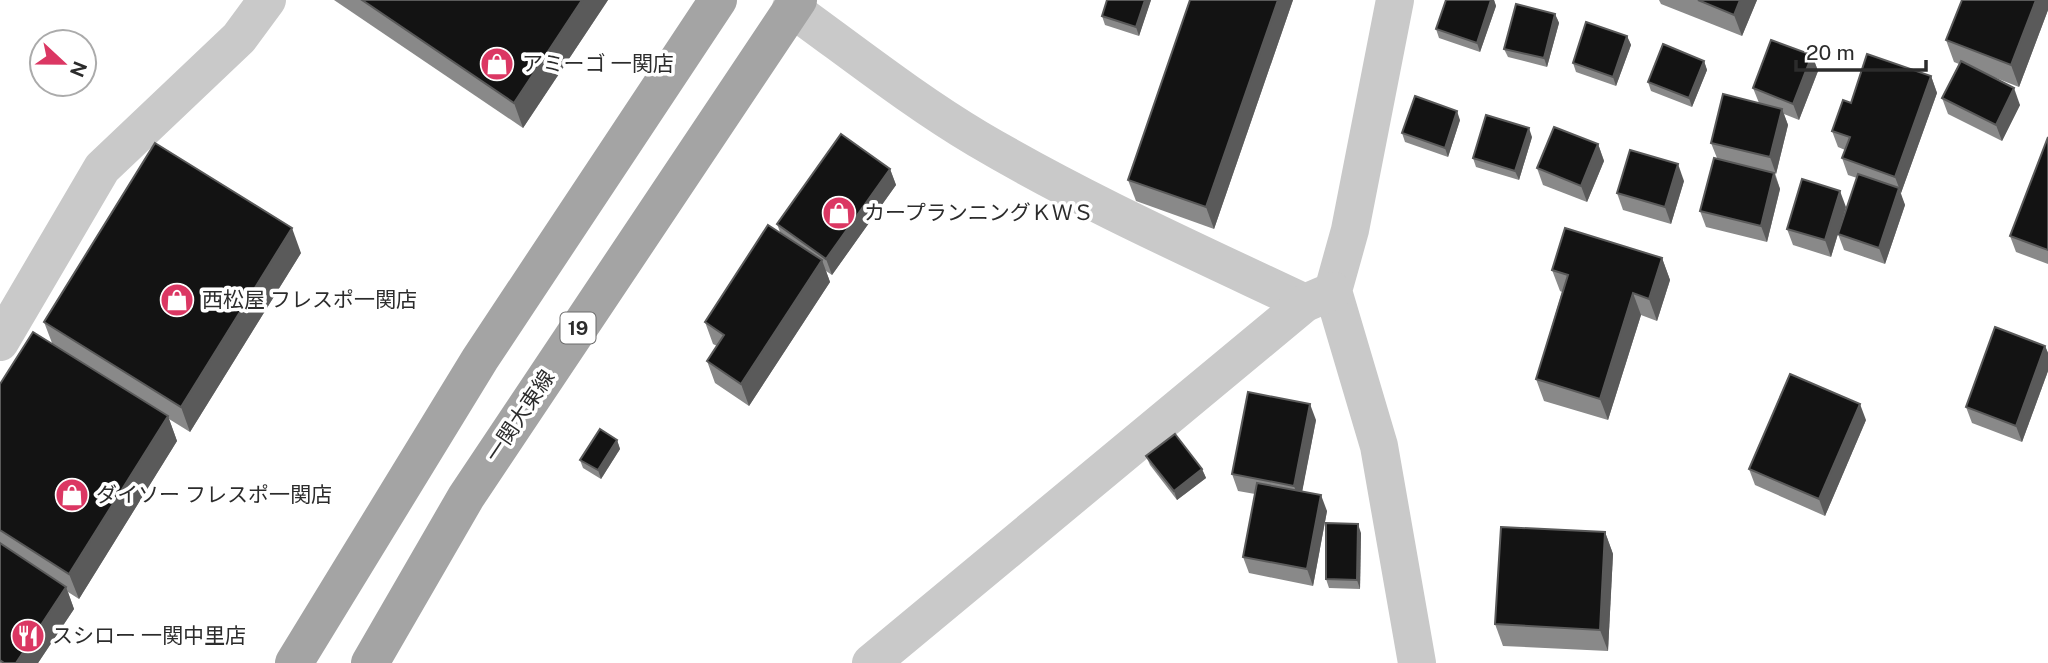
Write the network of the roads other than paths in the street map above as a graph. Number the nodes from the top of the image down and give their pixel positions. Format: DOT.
graph roads {
  1 [pos="267,0"];
  2 [pos="718,0"];
  3 [pos="1395,0"];
  4 [pos="795,4"];
  5 [pos="1319,297"];
  6 [pos="0,342"];
  7 [pos="294,663"];
  8 [pos="370,663"];
  9 [pos="871,663"];
  10 [pos="1417,663"];
  1 -- 6 [label="street"];
  2 -- 7 [label="main road"];
  3 -- 5 [label="street"];
  4 -- 5 [label="street"];
  4 -- 8 [label="main road, 一関大東線 / 19"];
  5 -- 9 [label="street"];
  5 -- 10 [label="street"];
}
